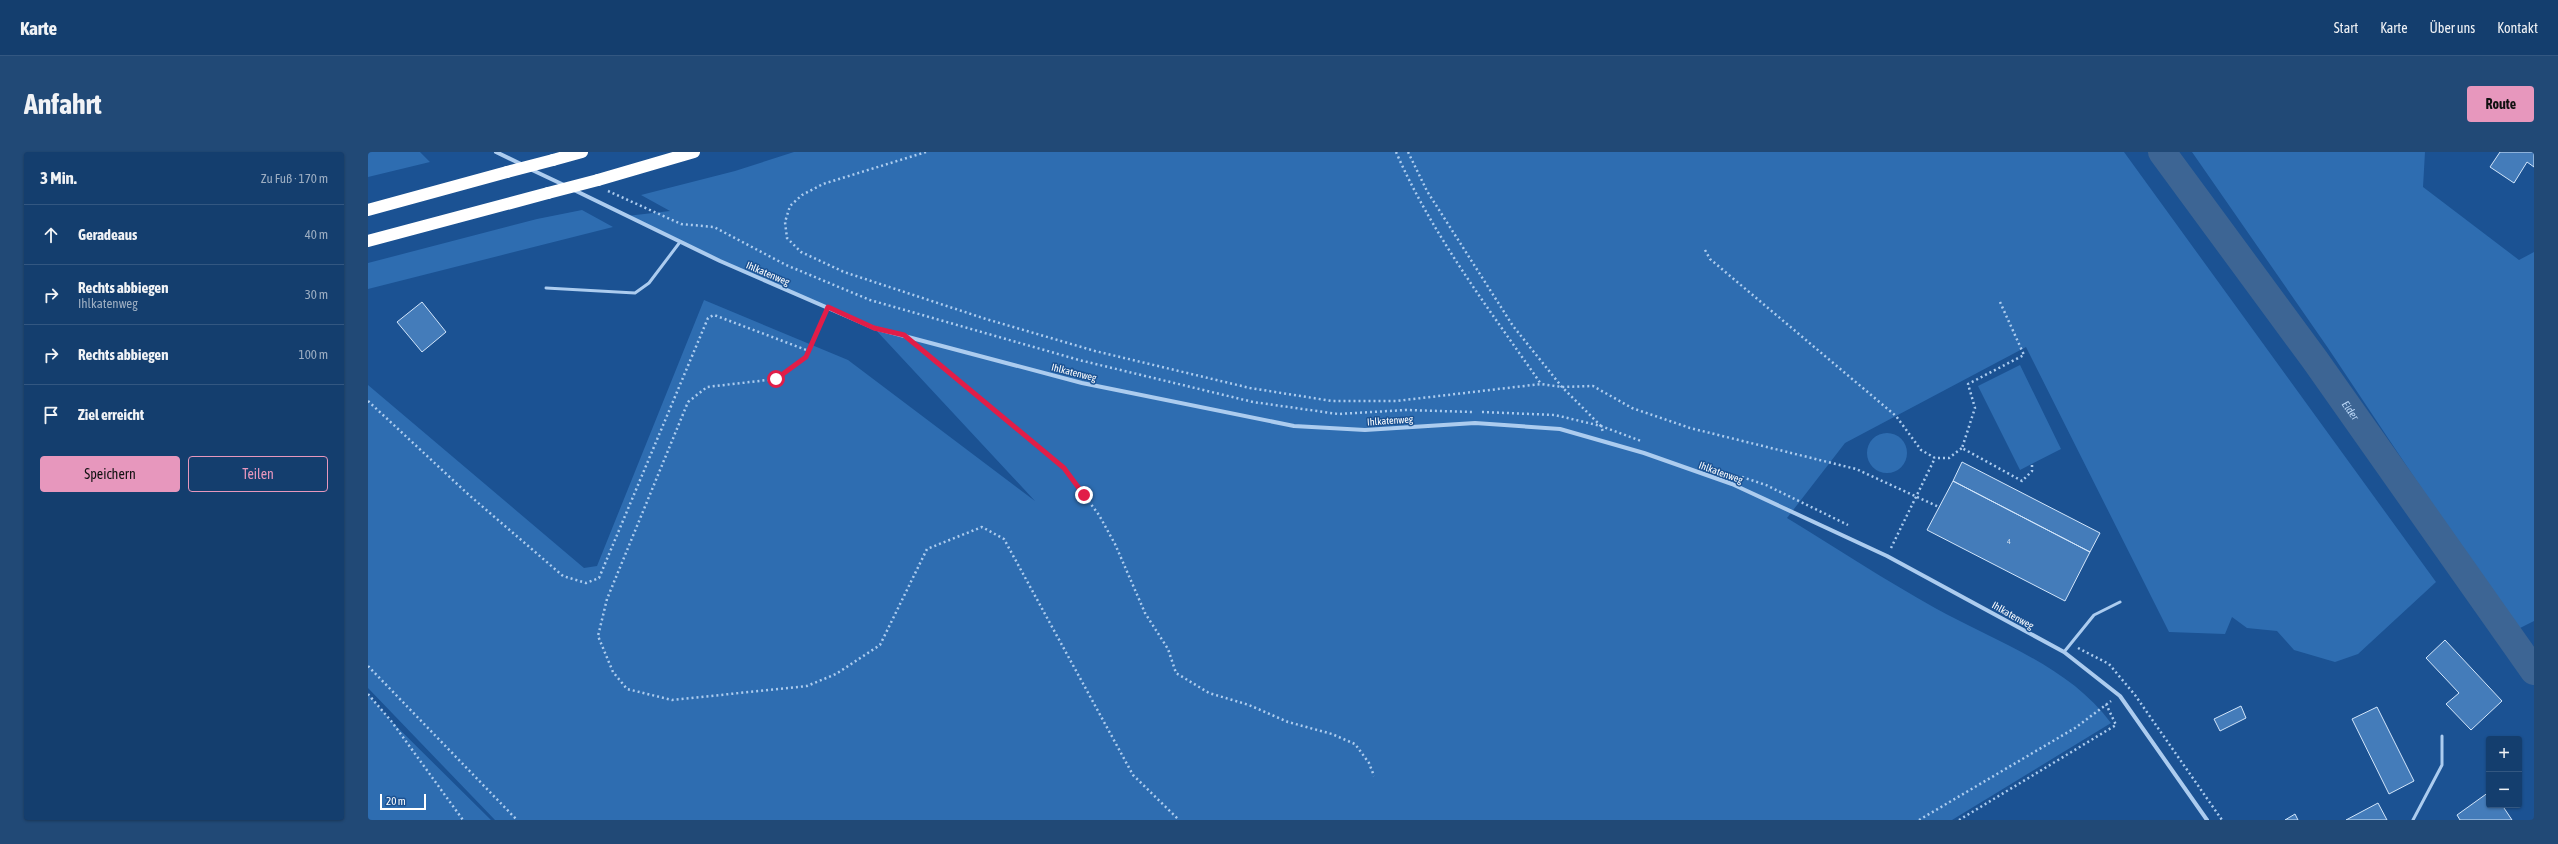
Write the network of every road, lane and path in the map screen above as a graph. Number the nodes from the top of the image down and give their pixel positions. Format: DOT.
graph roads {
  1 [pos="496,152"];
  2 [pos="582,152"];
  3 [pos="694,152"];
  4 [pos="926,152"];
  5 [pos="1396,152"];
  6 [pos="1408,152"];
  7 [pos="600,184"];
  8 [pos="368,210"];
  9 [pos="368,241"];
  10 [pos="680,242"];
  11 [pos="1705,250"];
  12 [pos="546,288"];
  13 [pos="2000,302"];
  14 [pos="828,307"];
  15 [pos="921,350"];
  16 [pos="809,351"];
  17 [pos="1542,384"];
  18 [pos="1562,387"];
  19 [pos="368,401"];
  20 [pos="1601,426"];
  21 [pos="1607,442"];
  22 [pos="1646,442"];
  23 [pos="1962,448"];
  24 [pos="1935,458"];
  25 [pos="2032,464"];
  26 [pos="1736,474"];
  27 [pos="1918,496"];
  28 [pos="1939,507"];
  29 [pos="1851,527"];
  30 [pos="1885,544"];
  31 [pos="1891,547"];
  32 [pos="1898,551"];
  33 [pos="1887,556"];
  34 [pos="2120,602"];
  35 [pos="2064,652"];
  36 [pos="368,666"];
  37 [pos="368,694"];
  38 [pos="2106,704"];
  39 [pos="2100,709"];
  40 [pos="2442,736"];
  41 [pos="1374,776"];
  42 [pos="463,820"];
  43 [pos="517,820"];
  44 [pos="1179,820"];
  45 [pos="1919,820"];
  46 [pos="1959,820"];
  47 [pos="2207,820"];
  48 [pos="2413,820"];
  1 -- 10 [label="street, Ihlkatenweg"];
  2 -- 8 [label="highway, bridge"];
  3 -- 7 [label="highway"];
  4 -- 17 [label="path"];
  5 -- 17 [label="path"];
  6 -- 18 [label="path"];
  7 -- 9 [label="highway, bridge"];
  7 -- 20 [label="path"];
  10 -- 12 [label="lane"];
  10 -- 14 [label="street, Ihlkatenweg"];
  11 -- 24 [label="path"];
  13 -- 23 [label="path"];
  14 -- 16 [label="path"];
  14 -- 21 [label="street, Ihlkatenweg"];
  15 -- 41 [label="path"];
  16 -- 19 [label="path"];
  16 -- 44 [label="path"];
  17 -- 18 [label="path"];
  18 -- 20 [label="path"];
  18 -- 27 [label="path"];
  20 -- 21 [label="path"];
  20 -- 22 [label="path"];
  21 -- 33 [label="street, Ihlkatenweg"];
  23 -- 24 [label="path"];
  23 -- 25 [label="path"];
  24 -- 27 [label="path"];
  26 -- 29 [label="path"];
  27 -- 28 [label="path"];
  27 -- 31 [label="path"];
  30 -- 31 [label="path"];
  31 -- 32 [label="path"];
  31 -- 33 [label="path"];
  33 -- 35 [label="street, Ihlkatenweg"];
  34 -- 35 [label="lane"];
  35 -- 47 [label="street, Ihlkatenweg"];
  36 -- 43 [label="path"];
  37 -- 42 [label="path"];
  38 -- 46 [label="path"];
  39 -- 45 [label="path"];
  40 -- 48 [label="lane"];
}
